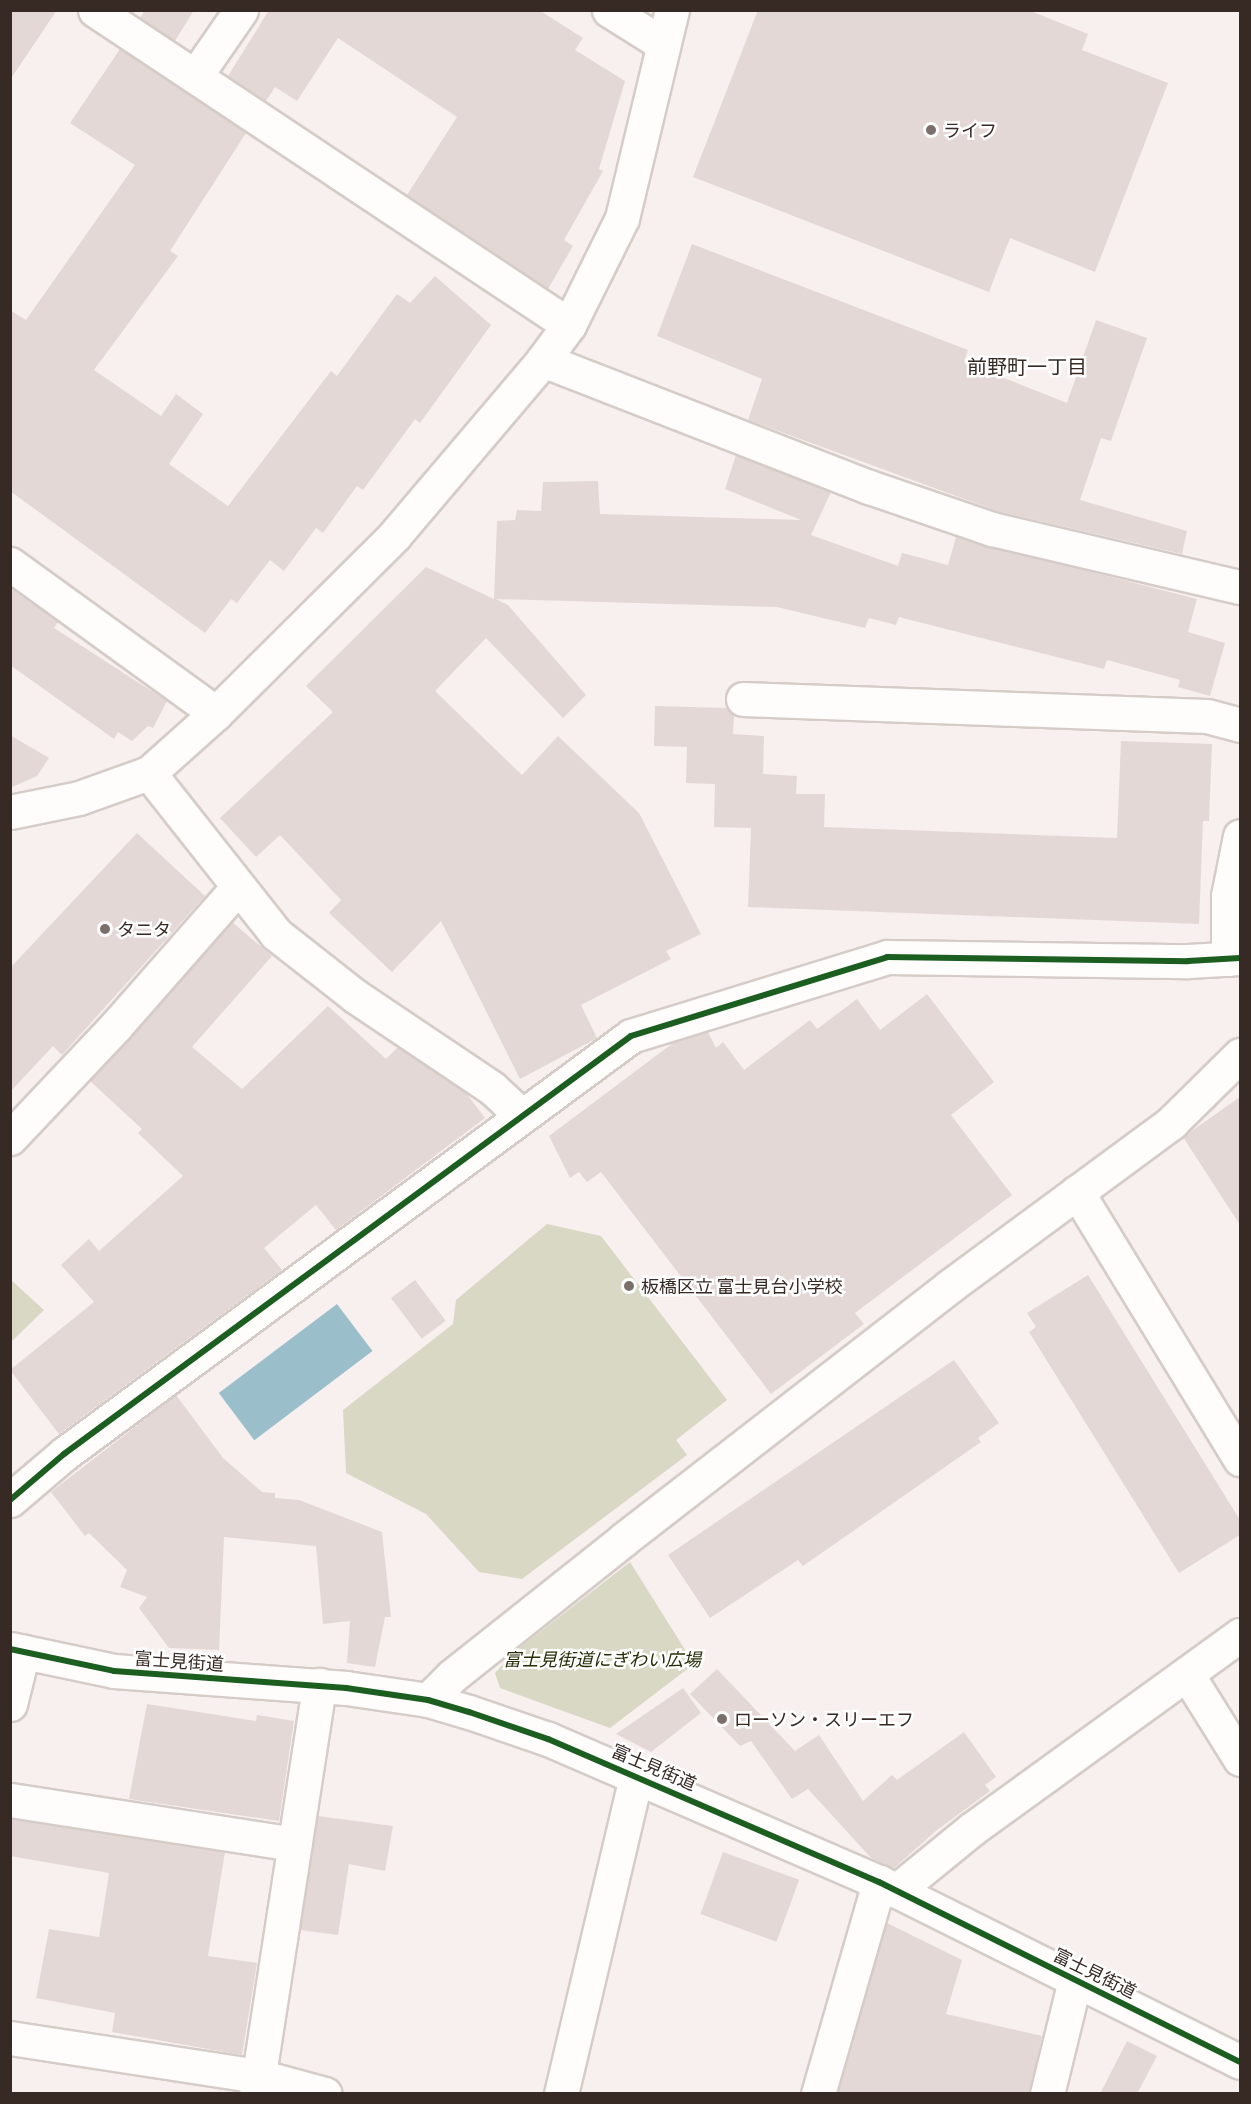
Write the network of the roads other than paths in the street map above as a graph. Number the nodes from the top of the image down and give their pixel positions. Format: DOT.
graph roads {
  1 [pos="95,10"];
  2 [pos="240,10"];
  3 [pos="609,10"];
  4 [pos="672,10"];
  5 [pos="663,44"];
  6 [pos="196,75"];
  7 [pos="570,325"];
  8 [pos="543,360"];
  9 [pos="10,564"];
  10 [pos="1240,587"];
  11 [pos="743,699"];
  12 [pos="216,713"];
  13 [pos="1240,725"];
  14 [pos="149,773"];
  15 [pos="10,812"];
  16 [pos="1240,836"];
  17 [pos="237,888"];
  18 [pos="1234,958"];
  19 [pos="1240,1055"];
  20 [pos="521,1115"];
  21 [pos="10,1138"];
  22 [pos="1077,1192"];
  23 [pos="1240,1459"];
  24 [pos="10,1500"];
  25 [pos="1240,1635"];
  26 [pos="17,1650"];
  27 [pos="1187,1674"];
  28 [pos="319,1685"];
  29 [pos="428,1700"];
  30 [pos="10,1704"];
  31 [pos="1240,1758"];
  32 [pos="636,1776"];
  33 [pos="10,1800"];
  34 [pos="295,1844"];
  35 [pos="888,1887"];
  36 [pos="1075,1980"];
  37 [pos="10,2038"];
  38 [pos="1240,2061"];
  39 [pos="257,2085"];
  40 [pos="325,2094"];
  41 [pos="561,2094"];
  42 [pos="818,2094"];
  43 [pos="1047,2094"];
  1 -- 6 [label="street"];
  2 -- 6 [label="street"];
  3 -- 5 [label="street"];
  4 -- 5 [label="street"];
  5 -- 7 [label="street"];
  6 -- 7 [label="street"];
  7 -- 8 [label="street"];
  8 -- 10 [label="street"];
  8 -- 12 [label="street"];
  9 -- 12 [label="street"];
  11 -- 13 [label="street"];
  12 -- 14 [label="street"];
  14 -- 15 [label="street"];
  14 -- 17 [label="street"];
  16 -- 18 [label="street"];
  17 -- 20 [label="street"];
  17 -- 21 [label="street"];
  18 -- 20 [label="street"];
  19 -- 22 [label="street"];
  20 -- 24 [label="street"];
  22 -- 23 [label="street"];
  22 -- 29 [label="street"];
  25 -- 27 [label="street"];
  26 -- 28 [label="street, 富士見街道"];
  26 -- 30 [label="street"];
  27 -- 31 [label="street"];
  27 -- 35 [label="street"];
  28 -- 29 [label="street, 富士見街道"];
  28 -- 34 [label="street"];
  29 -- 32 [label="street, 富士見街道"];
  32 -- 35 [label="street, 富士見街道"];
  32 -- 41 [label="street"];
  33 -- 34 [label="street"];
  34 -- 39 [label="street"];
  35 -- 36 [label="street, 富士見街道"];
  35 -- 42 [label="street"];
  36 -- 38 [label="street, 富士見街道"];
  36 -- 43 [label="street"];
  37 -- 39 [label="street"];
  39 -- 40 [label="street"];
}
